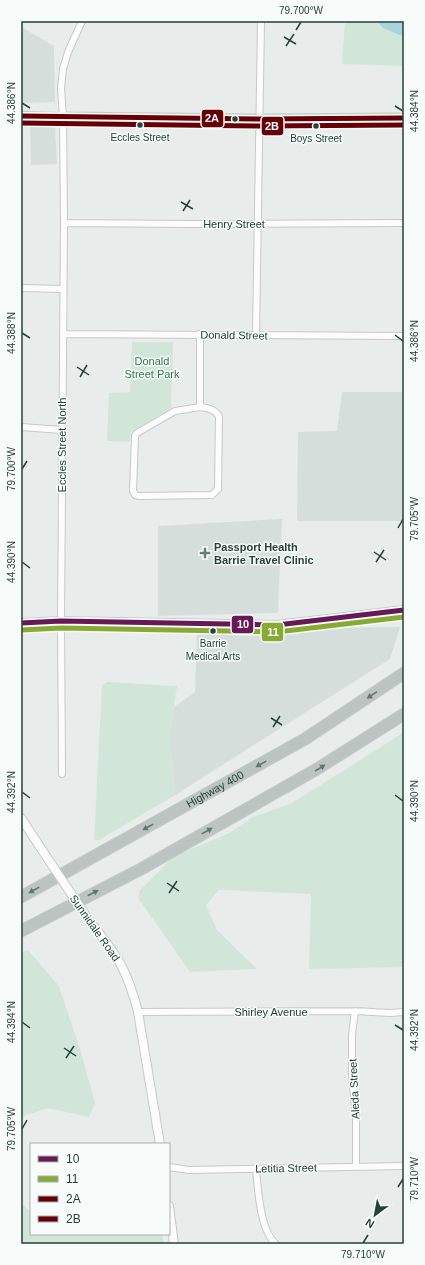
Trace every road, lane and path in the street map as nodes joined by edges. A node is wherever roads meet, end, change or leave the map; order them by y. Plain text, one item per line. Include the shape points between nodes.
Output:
1 (82, 21) edge
2 (261, 21) edge
3 (21, 116) edge
4 (63, 117) junction
5 (404, 118) edge
6 (259, 119) junction
7 (64, 223) junction
8 (404, 223) edge
9 (257, 224) junction
10 (21, 288) edge
11 (64, 289) junction
12 (63, 334) junction
13 (200, 334) junction
14 (256, 335) junction
15 (404, 336) edge
16 (200, 407) junction
17 (21, 427) edge
18 (62, 430) junction
19 (404, 610) edge
20 (61, 621) junction
21 (21, 623) edge
22 (404, 673) edge
23 (404, 714) edge
24 (62, 774) dead end
25 (21, 818) edge
26 (21, 897) edge
27 (21, 931) edge
28 (355, 1011) junction
29 (138, 1012) junction
30 (404, 1012) edge
31 (160, 1143) edge
32 (404, 1166) edge
33 (170, 1167) edge
34 (356, 1167) junction
35 (256, 1169) junction
36 (170, 1214) edge
37 (174, 1244) edge
38 (276, 1244) edge

1 - 4 street, Eccles Street North via 63,69
2 - 6 street
3 - 4 main road
4 - 6 main road
4 - 7 street, Eccles Street North
5 - 6 main road
6 - 9 street
7 - 9 street, Henry Street
7 - 11 street, Eccles Street North
8 - 9 street, Henry Street
9 - 14 street
10 - 11 street
11 - 12 street, Eccles Street North
12 - 13 street, Donald Street
12 - 18 street, Eccles Street North
13 - 14 street, Donald Street
13 - 16 street
14 - 15 street, Donald Street
16 - 16 street via 175,411 137,433 133,492 135,495 212,495 218,489 220,416 212,409
17 - 18 street
18 - 20 street, Eccles Street North
19 - 20 main road via 276,625
20 - 21 main road
20 - 24 street, Eccles Street North
22 -> 26 highway, Highway 400 via 305,739
27 -> 23 highway via 318,770
25 - 29 main road, Sunnidale Road, bridge via 121,965
28 - 29 street, Shirley Avenue
28 - 30 street, Shirley Avenue
28 - 34 street, Aleda Street via 352,1075 356,1117
29 - 31 main road, Sunnidale Road
32 - 34 street, Letitia Street
33 - 35 street, Letitia Street via 189,1170
34 - 35 street, Letitia Street
35 - 38 street via 265,1228
36 - 37 main road

